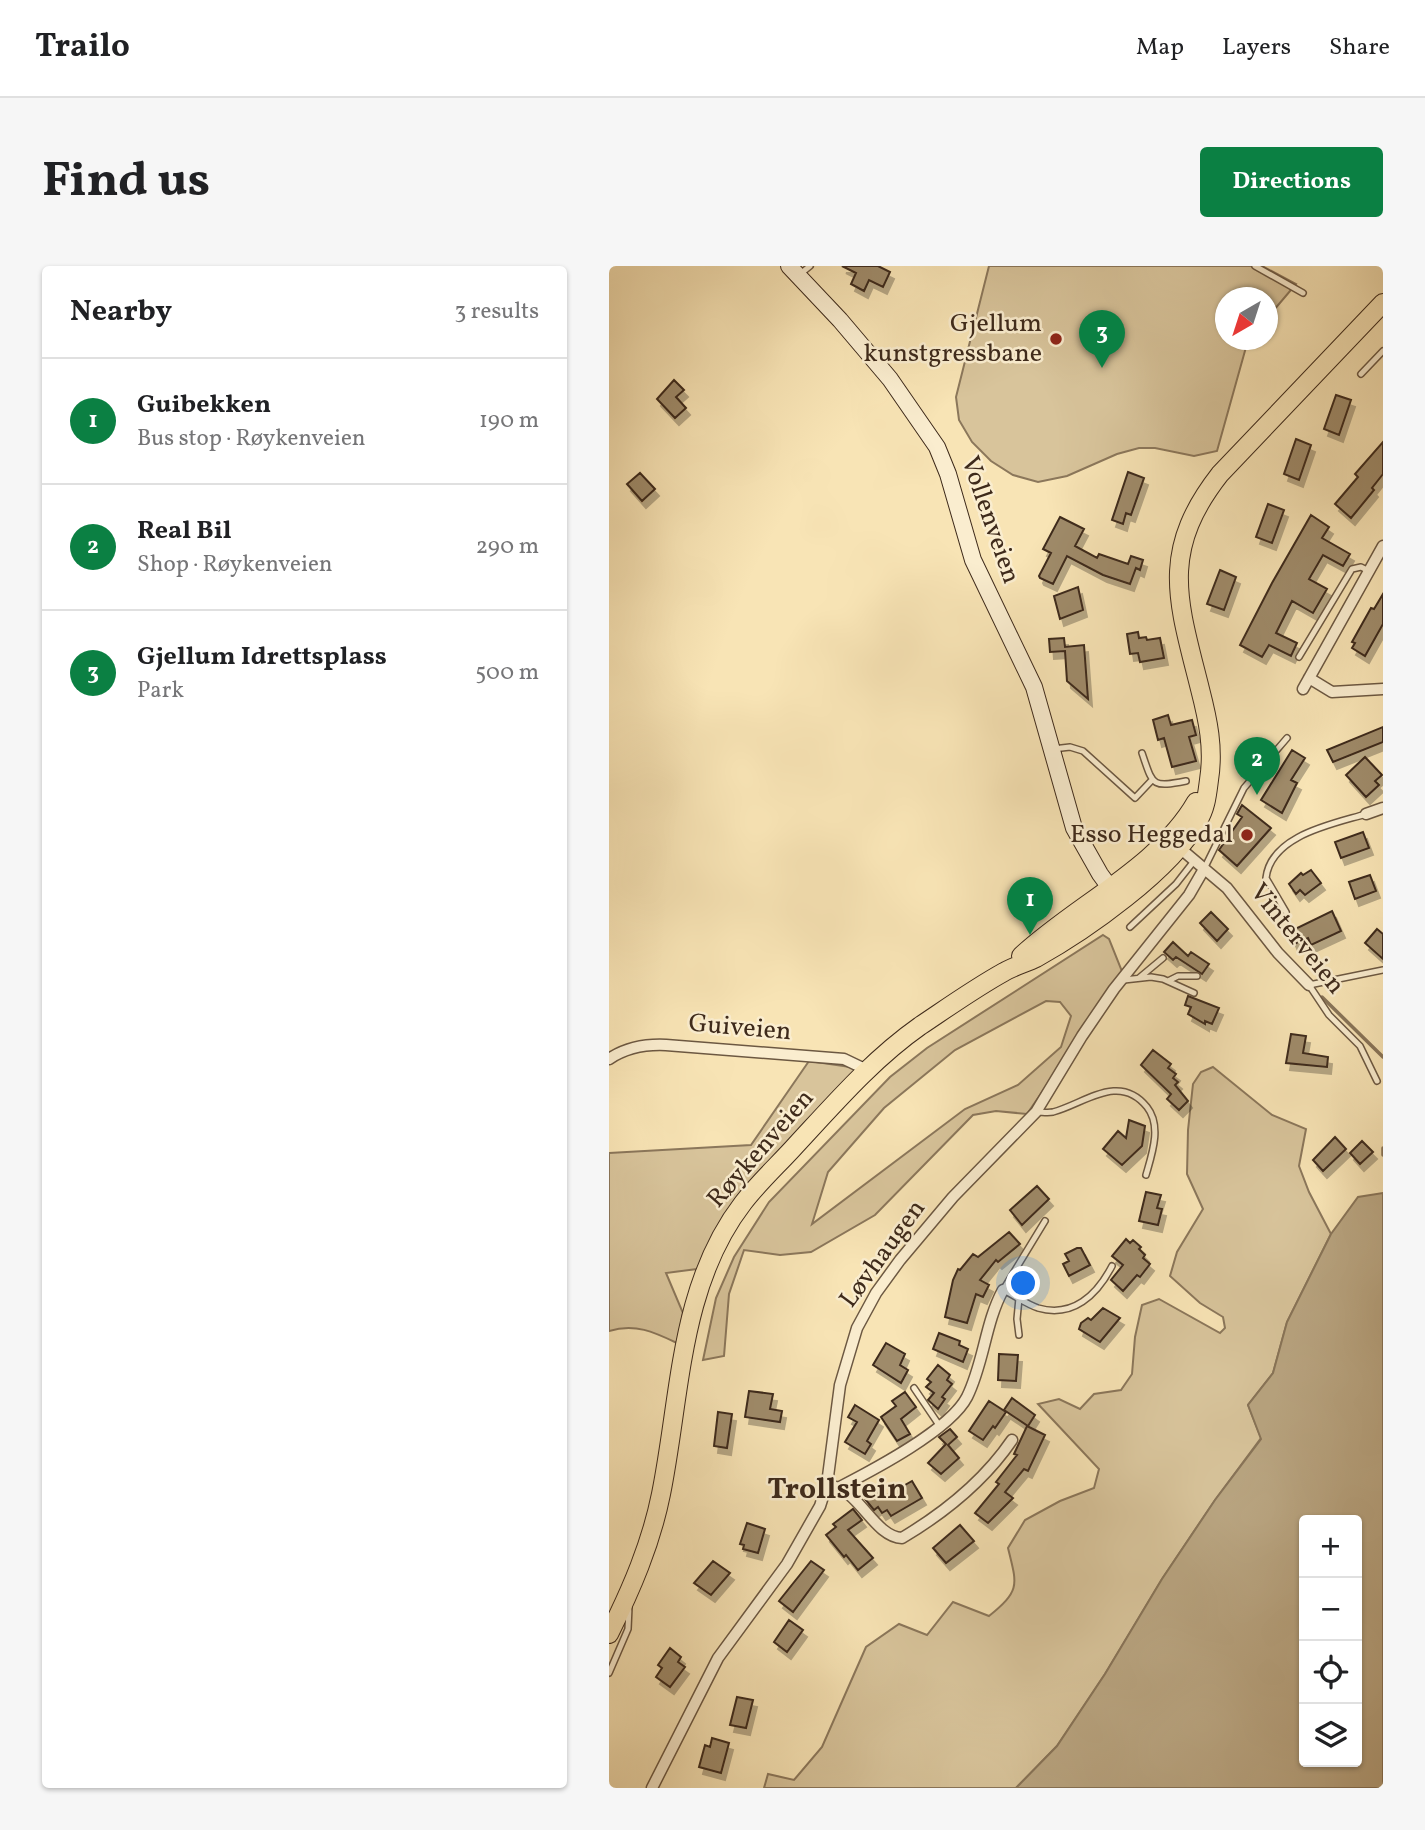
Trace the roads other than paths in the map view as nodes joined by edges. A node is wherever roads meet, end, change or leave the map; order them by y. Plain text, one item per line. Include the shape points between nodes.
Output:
1 (1255, 266) edge
2 (799, 269) edge
3 (1303, 293) dead end
4 (1383, 303) edge
5 (1383, 351) edge
6 (1361, 374) dead end
7 (1383, 546) edge
8 (1369, 571) junction
9 (1329, 608) junction
10 (1342, 616) junction
11 (1299, 657) dead end
12 (1309, 678) junction
13 (1303, 689) dead end
14 (1383, 690) edge
15 (1287, 738) dead end
16 (1053, 749) junction
17 (1142, 753) dead end
18 (1152, 780) junction
19 (1186, 781) dead end
20 (1383, 808) edge
21 (1366, 814) joint
22 (1173, 842) junction
23 (1194, 860) junction
24 (1204, 869) junction
25 (1114, 894) junction
26 (1286, 912) dead end
27 (1130, 927) dead end
28 (1163, 958) dead end
29 (1383, 970) edge
30 (1197, 976) dead end
31 (1139, 978) junction
32 (1121, 980) junction
33 (1168, 981) junction
34 (1309, 985) junction
35 (1194, 993) dead end
36 (609, 1059) edge
37 (867, 1070) junction
38 (1377, 1081) dead end
39 (1037, 1112) junction
40 (1146, 1175) dead end
41 (1045, 1221) dead end
42 (1112, 1266) dead end
43 (1003, 1290) junction
44 (1019, 1298) junction
45 (1019, 1335) dead end
46 (914, 1388) dead end
47 (939, 1425) junction
48 (1012, 1440) dead end
49 (827, 1485) junction
50 (840, 1488) junction
51 (628, 1593) junction
52 (609, 1634) edge
53 (609, 1673) edge
54 (652, 1788) edge

1 - 3 lane
2 - 16 main road, Vollenveien via 890,379 937,447 973,560 1030,677
4 - 22 main road, Røykenveien via 1220,474 1185,533 1179,558 1179,601 1210,733 1212,760 1202,813
5 - 6 lane
7 - 8 street
8 - 9 lane via 1352,569
8 - 10 street
9 - 10 lane
9 - 11 lane
10 - 12 street
12 - 13 street
12 - 14 street via 1332,692
15 - 24 lane via 1244,788
16 - 18 lane via 1083,751 1135,798
16 - 25 main road, Vollenveien via 1074,828
17 - 18 lane
18 - 19 lane via 1163,786
20 - 21 street
21 - 26 lane via 1301,836 1275,858 1266,878
22 - 23 street, Vinterveien
22 - 25 main road, Røykenveien via 1156,872
23 - 24 street, Vinterveien
23 - 27 lane
24 - 32 street, Løvhaugen via 1189,895
24 - 34 street, Vinterveien via 1227,888
25 - 37 main road, Røykenveien via 1058,944 1005,971 921,1026
28 - 31 lane
29 - 34 lane
30 - 33 lane
31 - 32 lane
31 - 33 lane
32 - 39 street, Løvhaugen
33 - 35 lane
34 - 38 lane, Vinterveien via 1360,1046
36 - 37 street, Guiveien via 644,1044 843,1059
37 - 51 main road, Røykenveien via 748,1197 711,1257 689,1323 655,1522
39 - 40 lane via 1051,1112 1113,1090 1140,1098 1155,1128
39 - 49 street, Løvhaugen via 953,1197 876,1293 857,1328 839,1385
41 - 43 lane
42 - 44 lane via 1079,1306 1058,1310
43 - 44 lane
43 - 47 street via 966,1399
44 - 45 lane
46 - 47 lane
47 - 50 street
48 - 50 street via 967,1491 902,1538 885,1531
49 - 50 street
49 - 54 street, Løvhaugen via 787,1564 718,1658
51 - 52 main road, Røykenveien
51 - 53 lane via 628,1629

